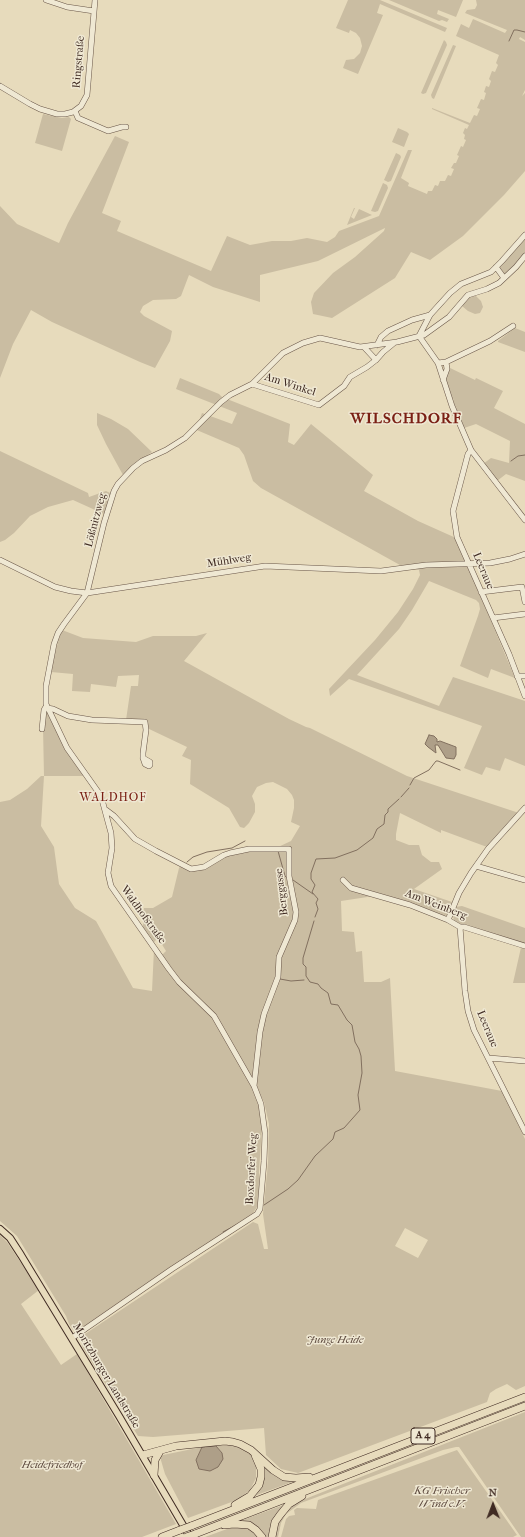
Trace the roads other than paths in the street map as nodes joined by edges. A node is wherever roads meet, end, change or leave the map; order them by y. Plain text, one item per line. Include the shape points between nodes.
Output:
1 (46, 0) edge
2 (95, 0) edge
3 (94, 12) junction
4 (0, 86) edge
5 (75, 111) junction
6 (126, 127) dead end
7 (525, 235) edge
8 (525, 256) edge
9 (496, 267) junction
10 (504, 278) junction
11 (430, 315) junction
12 (416, 319) junction
13 (513, 326) dead end
14 (420, 333) junction
15 (397, 342) junction
16 (377, 345) junction
17 (364, 347) junction
18 (376, 360) junction
19 (446, 362) junction
20 (438, 363) junction
21 (443, 380) junction
22 (252, 384) junction
23 (471, 450) junction
24 (525, 520) edge
25 (525, 554) edge
26 (0, 560) edge
27 (469, 564) junction
28 (481, 592) junction
29 (87, 593) junction
30 (525, 602) edge
31 (525, 614) edge
32 (493, 618) junction
33 (517, 676) junction
34 (525, 676) edge
35 (525, 696) edge
36 (47, 708) junction
37 (42, 728) dead end
38 (143, 758) dead end
39 (525, 808) edge
40 (106, 810) junction
41 (476, 866) junction
42 (343, 880) dead end
43 (525, 880) edge
44 (448, 920) junction
45 (460, 927) junction
46 (525, 946) edge
47 (162, 959) joint
48 (489, 1058) junction
49 (525, 1061) edge
50 (254, 1086) junction
51 (525, 1132) edge
52 (0, 1229) edge
53 (72, 1338) junction
54 (525, 1397) edge
55 (525, 1406) edge
56 (186, 1446) junction
57 (251, 1450) junction
58 (159, 1454) junction
59 (144, 1458) junction
60 (154, 1475) junction
61 (321, 1475) junction
62 (319, 1485) junction
63 (216, 1516) junction
64 (212, 1527) junction
65 (192, 1535) edge
66 (162, 1537) edge
67 (186, 1537) edge
68 (262, 1537) edge
69 (272, 1537) edge

1 - 3 street
2 - 3 street, Ringstraße
3 - 5 street, Ringstraße via 87,95
4 - 5 street via 40,109 65,114
5 - 6 street via 78,118 108,131
7 - 9 street
8 - 10 street
9 - 10 street
9 - 11 street via 484,276 459,285
10 - 14 street via 487,289 468,295 450,317 424,335
11 - 12 street
11 - 14 street
12 - 14 street
12 - 16 street via 384,333
13 - 19 street via 499,337
14 - 15 street
14 - 20 street
15 - 16 street
15 - 18 street, Am Winkel
16 - 17 street
17 - 18 street
17 - 22 street, Lößnitzweg via 320,338 303,343 283,353
18 - 22 street, Am Winkel via 350,377 344,386 319,406
19 - 20 street
19 - 21 street
20 - 21 street
21 - 23 street
22 - 29 street, Lößnitzweg via 225,398 185,438 142,461 118,484 104,523
23 - 24 street
23 - 27 street, Leeraue via 453,511 457,537
25 - 27 street, Mühlweg via 501,561
26 - 29 street, Mühlweg via 56,587
27 - 28 street, Leeraue
27 - 29 street, Mühlweg via 380,570 265,566
28 - 30 street via 522,587
28 - 32 street, Leeraue
29 - 36 street, Lößnitzweg via 58,633 46,686
31 - 32 street
32 - 33 street, Leeraue
33 - 34 street
33 - 35 street, Leeraue
36 - 37 street, Lößnitzweg via 44,710
36 - 38 street via 68,716 145,722
36 - 40 street, Waldhofstraße via 66,748 101,796
39 - 41 street via 488,848
40 - 47 street, Waldhofstraße via 112,848 108,873 111,886
40 - 50 street, Berggasse via 135,839 192,870 204,868 224,854 249,849 289,849 289,876 294,897 295,920 279,957 278,976 261,1026
41 - 43 street
41 - 44 street via 459,893
42 - 44 street, Am Weinberg via 352,888 410,905
44 - 45 street, Am Weinberg
45 - 46 street, Am Weinberg
45 - 48 street, Leeraue via 468,1011 474,1030
47 - 50 street, Boxdorfer Weg via 179,982 214,1016
48 - 49 street
48 - 51 street, Leeraue
50 - 53 street, Boxdorfer Weg via 261,1104 265,1133 262,1197 257,1214
52 - 53 main road, Moritzburger Landstraße via 14,1244
53 - 59 main road, Moritzburger Landstraße
54 - 61 highway, A 4
55 - 62 highway, A 4
56 - 57 highway via 225,1441 240,1444
56 - 58 highway
56 - 59 highway via 163,1449
57 - 61 highway via 284,1477
57 - 63 highway via 261,1469 259,1485 250,1496
58 - 59 highway
58 - 60 highway via 155,1460
59 - 60 main road, Moritzburger Landstraße
60 - 65 main road, Moritzburger Landstraße
61 - 63 highway, A 4
62 - 64 highway, A 4
62 - 69 highway via 285,1507 275,1522
63 - 66 highway, A 4, bridge
64 - 65 highway, A 4
64 - 68 highway via 243,1524 252,1527
65 - 67 highway, A 4, bridge

